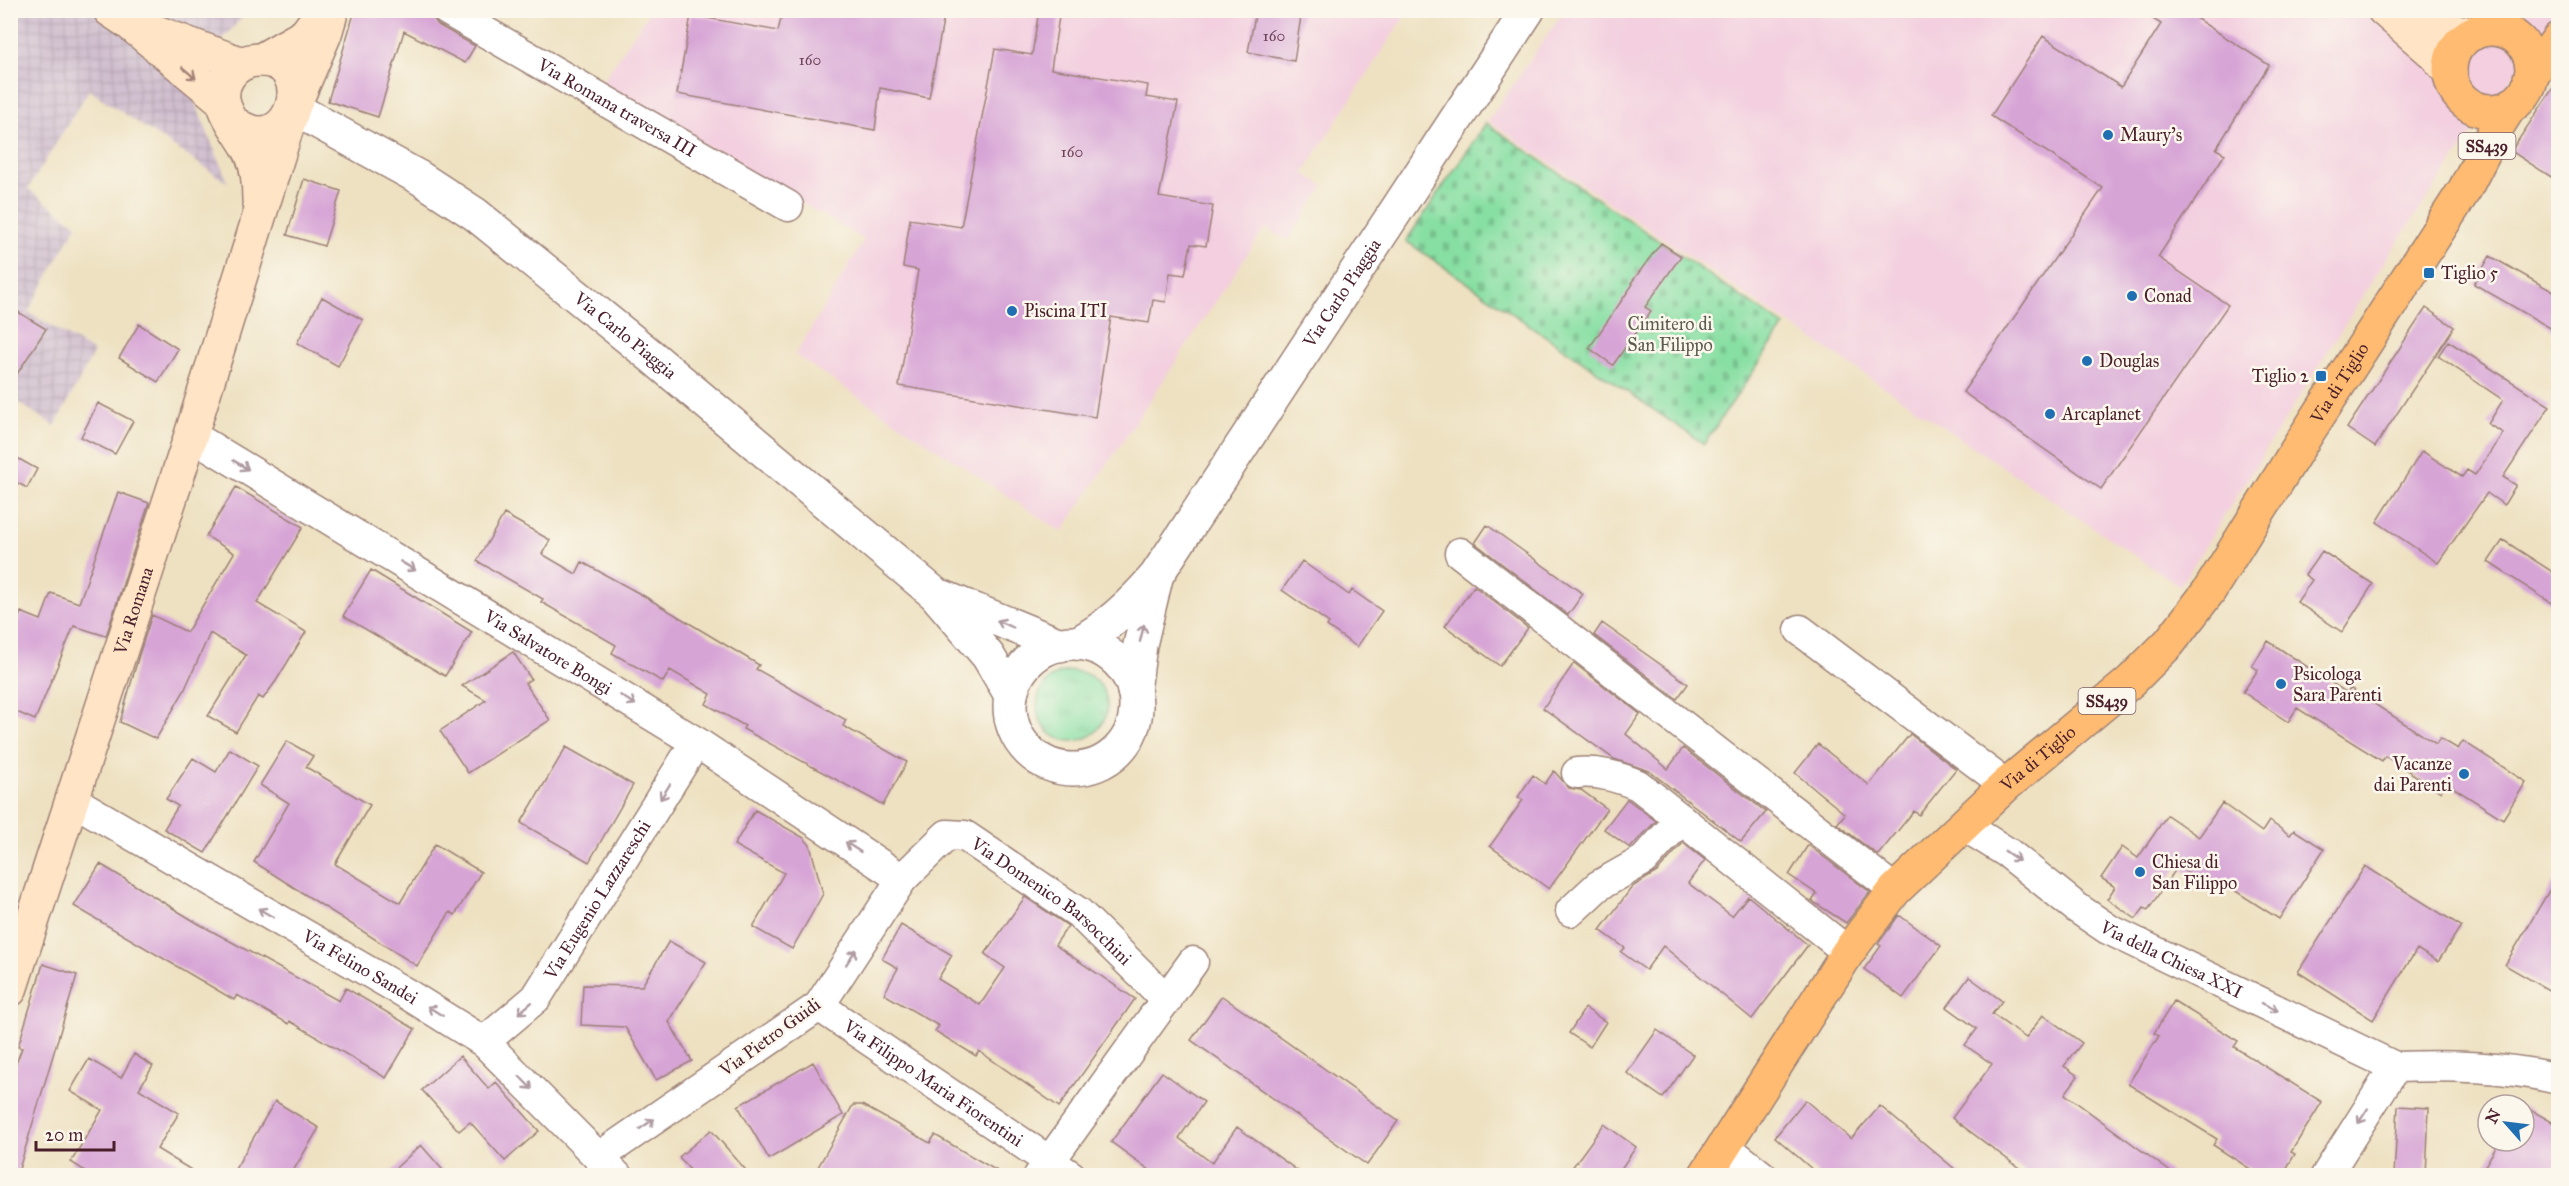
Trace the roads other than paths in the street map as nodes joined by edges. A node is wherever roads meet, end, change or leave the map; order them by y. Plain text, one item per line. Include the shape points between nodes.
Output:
1 (324, 10) edge
2 (332, 10) edge
3 (447, 10) edge
4 (1528, 10) edge
5 (2384, 10) edge
6 (2394, 10) edge
7 (119, 16) edge
8 (2559, 24) edge
9 (2474, 33) junction
10 (2513, 35) junction
11 (2559, 39) edge
12 (251, 62) junction
13 (2450, 73) junction
14 (2530, 78) junction
15 (2468, 104) junction
16 (2511, 105) junction
17 (293, 108) junction
18 (230, 113) junction
19 (2465, 189) junction
20 (788, 206) dead end
21 (256, 232) junction
22 (191, 435) junction
23 (1460, 553) dead end
24 (1156, 576) junction
25 (936, 594) junction
26 (1800, 630) dead end
27 (1069, 644) junction
28 (1134, 691) junction
29 (1011, 695) junction
30 (696, 742) junction
31 (1576, 773) dead end
32 (2006, 785) junction
33 (72, 800) junction
34 (1681, 819) junction
35 (1963, 825) junction
36 (902, 879) junction
37 (1895, 890) junction
38 (1571, 911) dead end
39 (1848, 952) junction
40 (1193, 962) dead end
41 (10, 990) edge
42 (1167, 1000) junction
43 (819, 1006) junction
44 (484, 1042) junction
45 (2395, 1067) junction
46 (2559, 1079) edge
47 (1724, 1146) junction
48 (608, 1166) edge
49 (1052, 1171) edge
50 (1705, 1176) edge
51 (1762, 1176) edge
52 (2326, 1176) edge

1 - 12 main road via 304,35
2 - 17 main road, Via Romana
3 - 20 street, Via Romana traversa III
4 - 24 street, Via Carlo Piaggia
5 - 13 main road
6 - 9 main road via 2438,30
7 - 12 main road
7 -> 18 main road
8 - 10 main road
9 - 10 main road via 2495,29
9 - 13 main road via 2456,49
10 - 14 main road via 2528,54
11 - 14 main road
12 - 17 main road, Via Romana via 278,65 290,76
12 - 18 main road via 228,78
13 - 15 main road via 2455,90
14 - 16 main road via 2520,98
15 - 16 main road via 2489,111
15 - 19 main road, Via di Tiglio / SS439 via 2470,163
16 - 19 main road, Via di Tiglio / SS439
17 - 18 main road, Via Romana via 282,124 267,132 251,132
17 - 21 main road, Via Romana
17 - 25 street, Via Carlo Piaggia via 420,178 475,214
18 - 21 main road, Via Romana via 257,169
19 - 32 main road, Via di Tiglio / SS439 via 2202,600 2169,643 2130,682
21 - 22 main road, Via Romana
22 -> 30 street, Via Salvatore Bongi
22 - 33 main road, Via Romana
23 - 37 street
24 - 27 street, Via Carlo Piaggia via 1100,631
28 -> 24 street, Via Carlo Piaggia
27 -> 25 street, Via Carlo Piaggia
25 - 29 street, Via Carlo Piaggia via 988,656
26 - 32 street
27 - 28 street via 1096,648 1113,657 1126,672
27 - 29 street via 1048,649 1028,662
28 - 29 street via 1133,723 1118,750 1101,763 1070,769 1049,764 1024,746 1014,727
36 -> 30 street, Via Salvatore Bongi
30 -> 44 street, Via Eugenio Lazzareschi via 536,998
31 - 34 street via 1617,776 1638,785
32 - 35 main road, Via di Tiglio / SS439
33 - 41 main road, Via Romana
44 -> 33 street, Via Felino Sandei
34 - 38 street via 1644,860 1598,886
34 - 39 street
35 - 37 main road, Via di Tiglio / SS439
35 -> 45 street, Via della Chiesa XXI via 2008,853 2108,929
36 - 42 street, Via Domenico Barsocchini via 947,835 965,836 1079,913
43 -> 36 street, Via Pietro Guidi
37 - 39 main road, Via di Tiglio / SS439
39 - 47 main road, Via di Tiglio / SS439
40 - 42 street
42 - 49 street
48 -> 43 street, Via Pietro Guidi
43 - 49 street, Via Filippo Maria Fiorentini
44 -> 48 street, Via Felino Sandei
45 - 46 street via 2439,1065 2522,1070
45 -> 52 street
47 - 50 main road, Via di Tiglio / SS439
47 - 51 street

